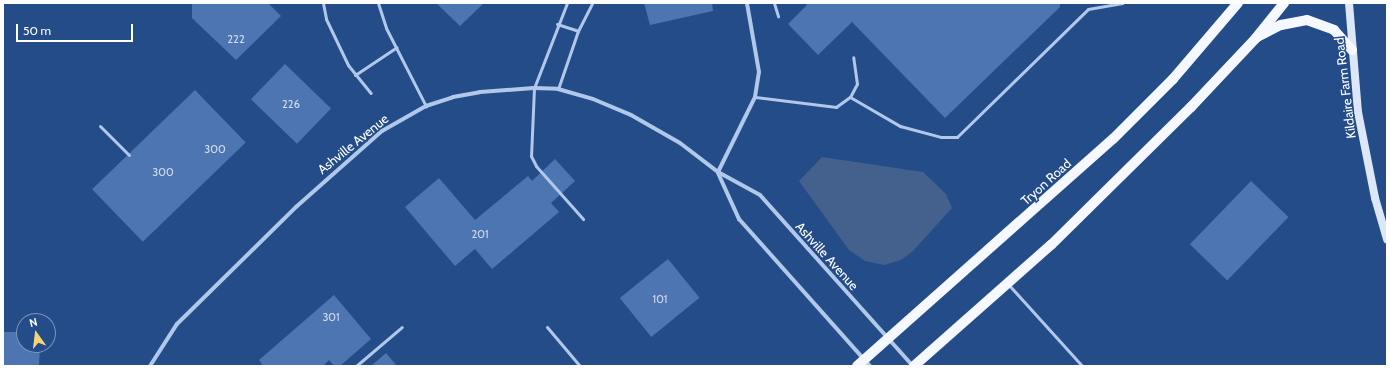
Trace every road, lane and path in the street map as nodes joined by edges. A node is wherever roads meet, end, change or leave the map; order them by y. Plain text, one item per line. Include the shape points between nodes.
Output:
1 (323, 3) edge
2 (378, 3) edge
3 (568, 3) edge
4 (592, 3) edge
5 (747, 3) edge
6 (774, 3) edge
7 (1122, 3) edge
8 (1238, 3) edge
9 (1284, 3) edge
10 (1349, 3) edge
11 (778, 16) dead end
12 (558, 24) junction
13 (578, 31) junction
14 (1256, 38) junction
15 (397, 47) junction
16 (1352, 50) junction
17 (853, 57) dead end
18 (355, 74) junction
19 (534, 88) junction
20 (558, 89) junction
21 (370, 93) dead end
22 (756, 97) junction
23 (850, 97) junction
24 (426, 106) junction
25 (100, 126) dead end
26 (129, 155) dead end
27 (718, 172) junction
28 (583, 219) dead end
29 (1387, 240) edge
30 (1008, 284) junction
31 (402, 327) dead end
32 (547, 327) dead end
33 (887, 338) junction
34 (864, 364) edge
35 (150, 366) edge
36 (356, 366) edge
37 (580, 366) edge
38 (913, 366) edge
39 (1082, 366) edge

1 - 18 lane via 326,19
2 - 15 lane via 386,28
3 - 12 lane
4 - 13 lane
5 - 22 street via 759,72
6 - 11 lane
7 - 23 lane via 1088,9 957,136 941,137 900,126
8 - 33 main road, Tryon Road via 1173,79 1113,139
9 - 14 main road
10 - 16 main road, Kildaire Farm Road
12 - 13 lane
12 - 19 lane
13 - 20 lane
14 - 16 main road via 1281,25 1307,20 1334,30
14 - 30 main road via 1190,107
15 - 18 lane
15 - 24 lane
16 - 29 main road, Kildaire Farm Road via 1366,154
17 - 23 lane via 857,84
18 - 21 lane
19 - 20 street, Ashville Avenue
19 - 24 street, Ashville Avenue via 480,92
19 - 28 lane via 531,156 536,166
20 - 27 street, Ashville Avenue via 594,99 631,115 680,143
22 - 23 lane via 836,107
22 - 27 street
24 - 35 street, Ashville Avenue via 382,131 296,207 177,324
25 - 26 lane
27 - 33 street, Ashville Avenue via 760,195
27 - 34 street, Ashville Avenue via 739,219
30 - 38 main road
30 - 39 lane
31 - 36 lane
32 - 37 lane
33 - 34 main road, Tryon Road
33 - 38 street, Ashville Avenue

